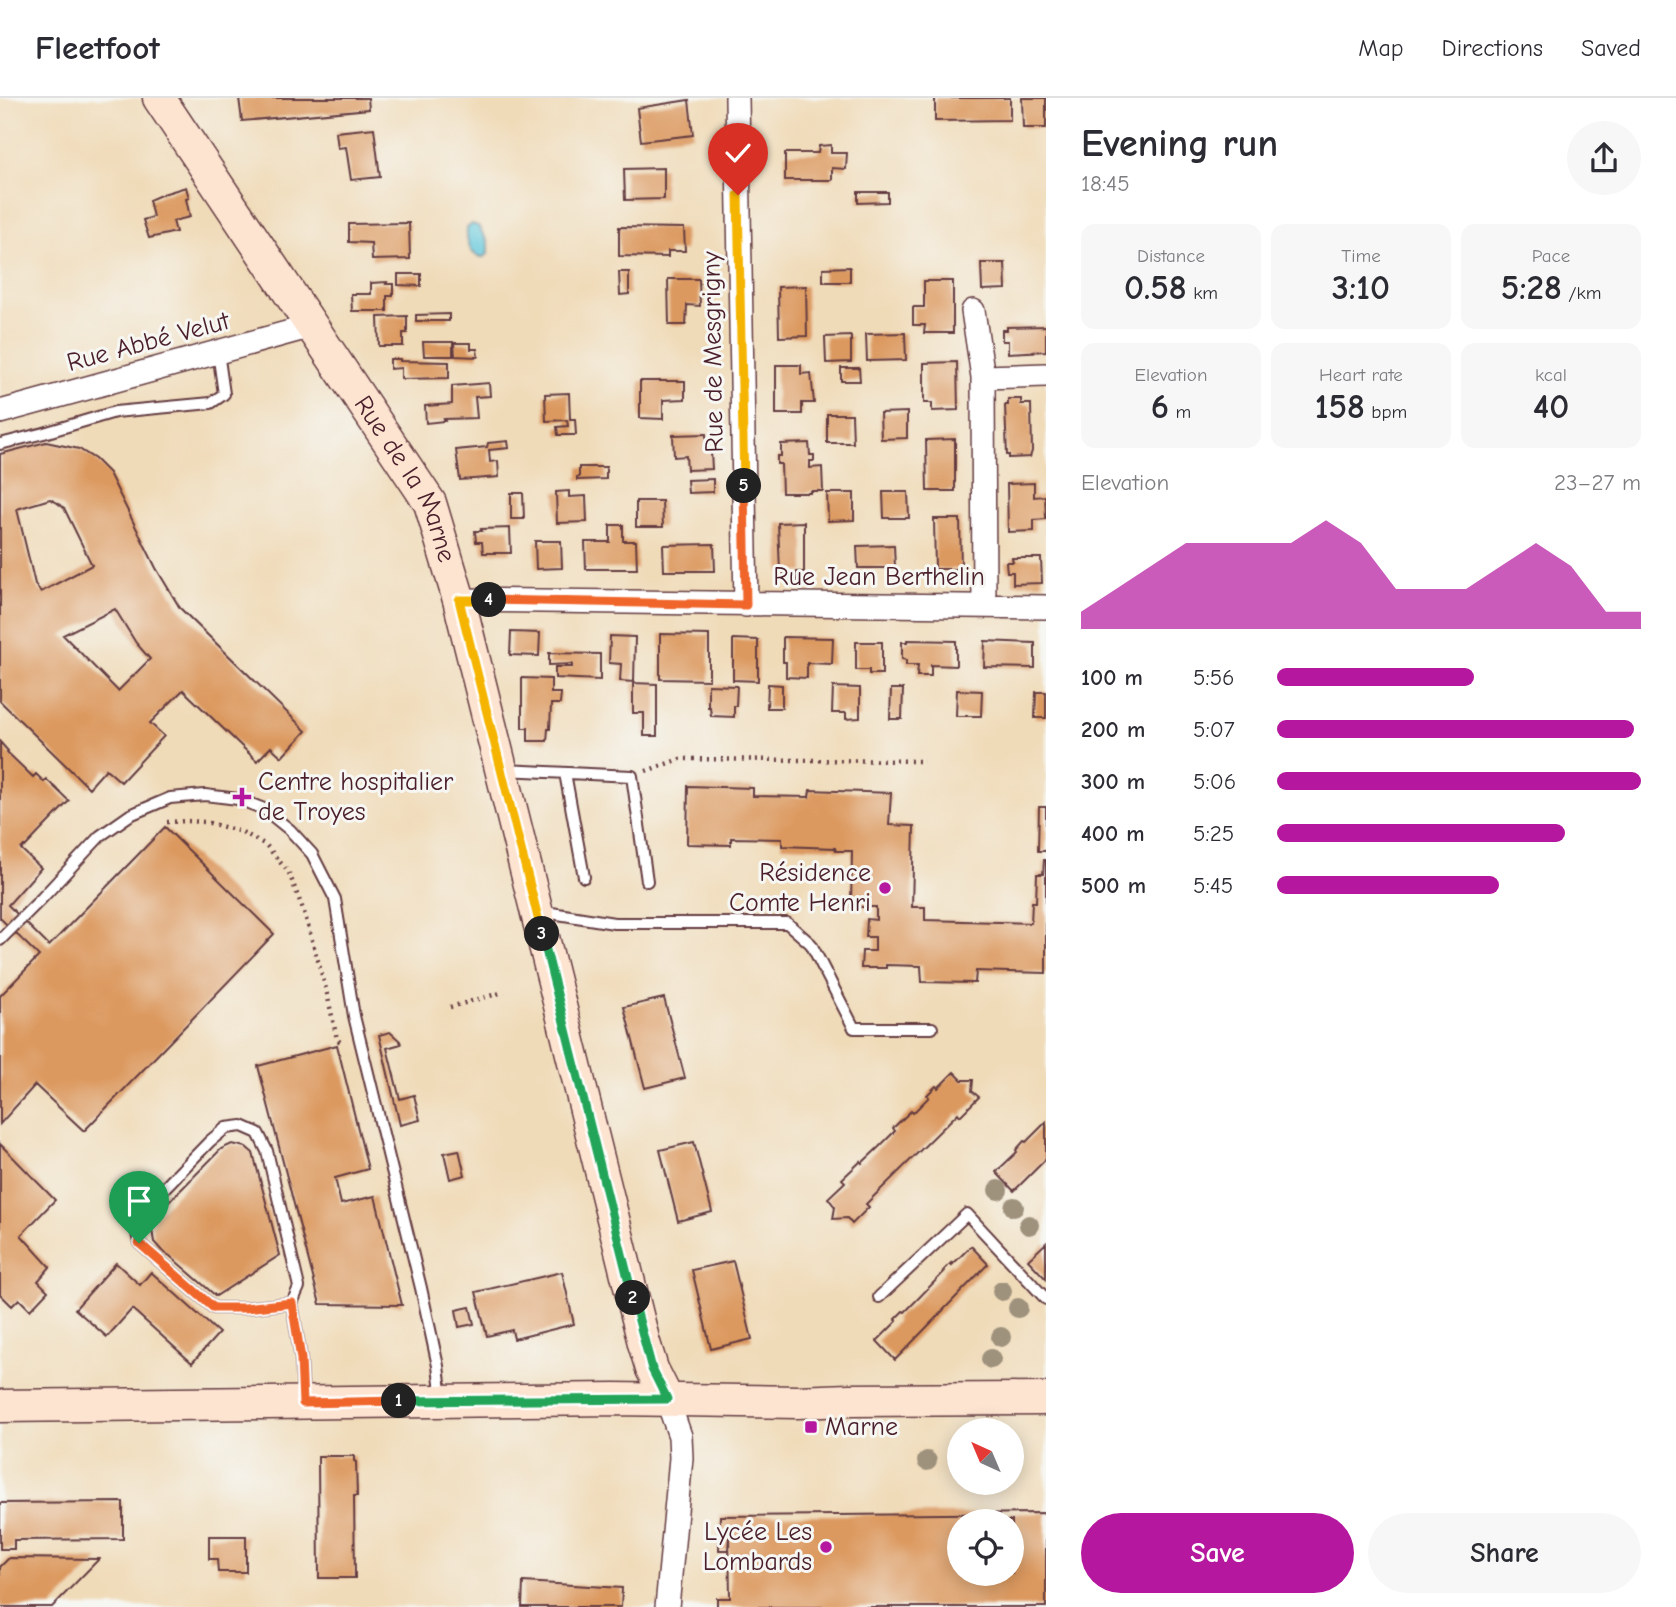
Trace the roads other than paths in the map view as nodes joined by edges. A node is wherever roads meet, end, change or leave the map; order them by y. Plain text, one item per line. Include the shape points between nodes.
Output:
1 (159, 98) edge
2 (737, 98) edge
3 (973, 311) dead end
4 (312, 326) junction
5 (218, 352) junction
6 (1046, 375) edge
7 (984, 377) junction
8 (0, 412) edge
9 (0, 444) edge
10 (459, 600) junction
11 (746, 605) junction
12 (984, 606) junction
13 (1046, 607) edge
14 (501, 770) junction
15 (565, 773) junction
16 (584, 877) dead end
17 (647, 881) dead end
18 (536, 911) junction
19 (0, 940) edge
20 (932, 1028) dead end
21 (879, 1297) dead end
22 (1046, 1299) edge
23 (292, 1303) junction
24 (667, 1399) junction
25 (1046, 1399) edge
26 (442, 1401) junction
27 (303, 1403) junction
28 (0, 1406) edge
29 (667, 1607) edge

1 - 4 street, Rue de la Marne
2 - 11 street, Rue de Mesgrigny
3 - 7 street
4 - 5 street, Rue Abbé Velut
4 - 10 street, Rue de la Marne via 430,503
5 - 8 street, Rue Abbé Velut
5 - 9 lane via 224,394 211,403 115,412
6 - 7 street
7 - 12 street
10 - 11 street, Rue Jean Berthelin
10 - 14 street, Rue de la Marne
11 - 12 street, Rue Jean Berthelin
12 - 13 street, Rue Jean Berthelin
14 - 15 lane
14 - 18 street, Rue de la Marne
15 - 16 lane
15 - 17 lane via 632,776
18 - 20 lane via 614,923 787,923 811,944 854,1028
18 - 24 street, Rue de la Marne via 644,1343
19 - 26 lane via 100,836 130,815 170,797 238,799 264,809 290,830 312,854 335,899 354,1016 421,1288
21 - 22 lane via 967,1214
23 - 23 lane via 299,1287 267,1151 258,1133 242,1126 226,1128 139,1214 139,1243 214,1308
23 - 27 lane
24 - 25 street
24 - 26 street
24 - 29 street via 680,1436 681,1458
26 - 27 street
27 - 28 street

